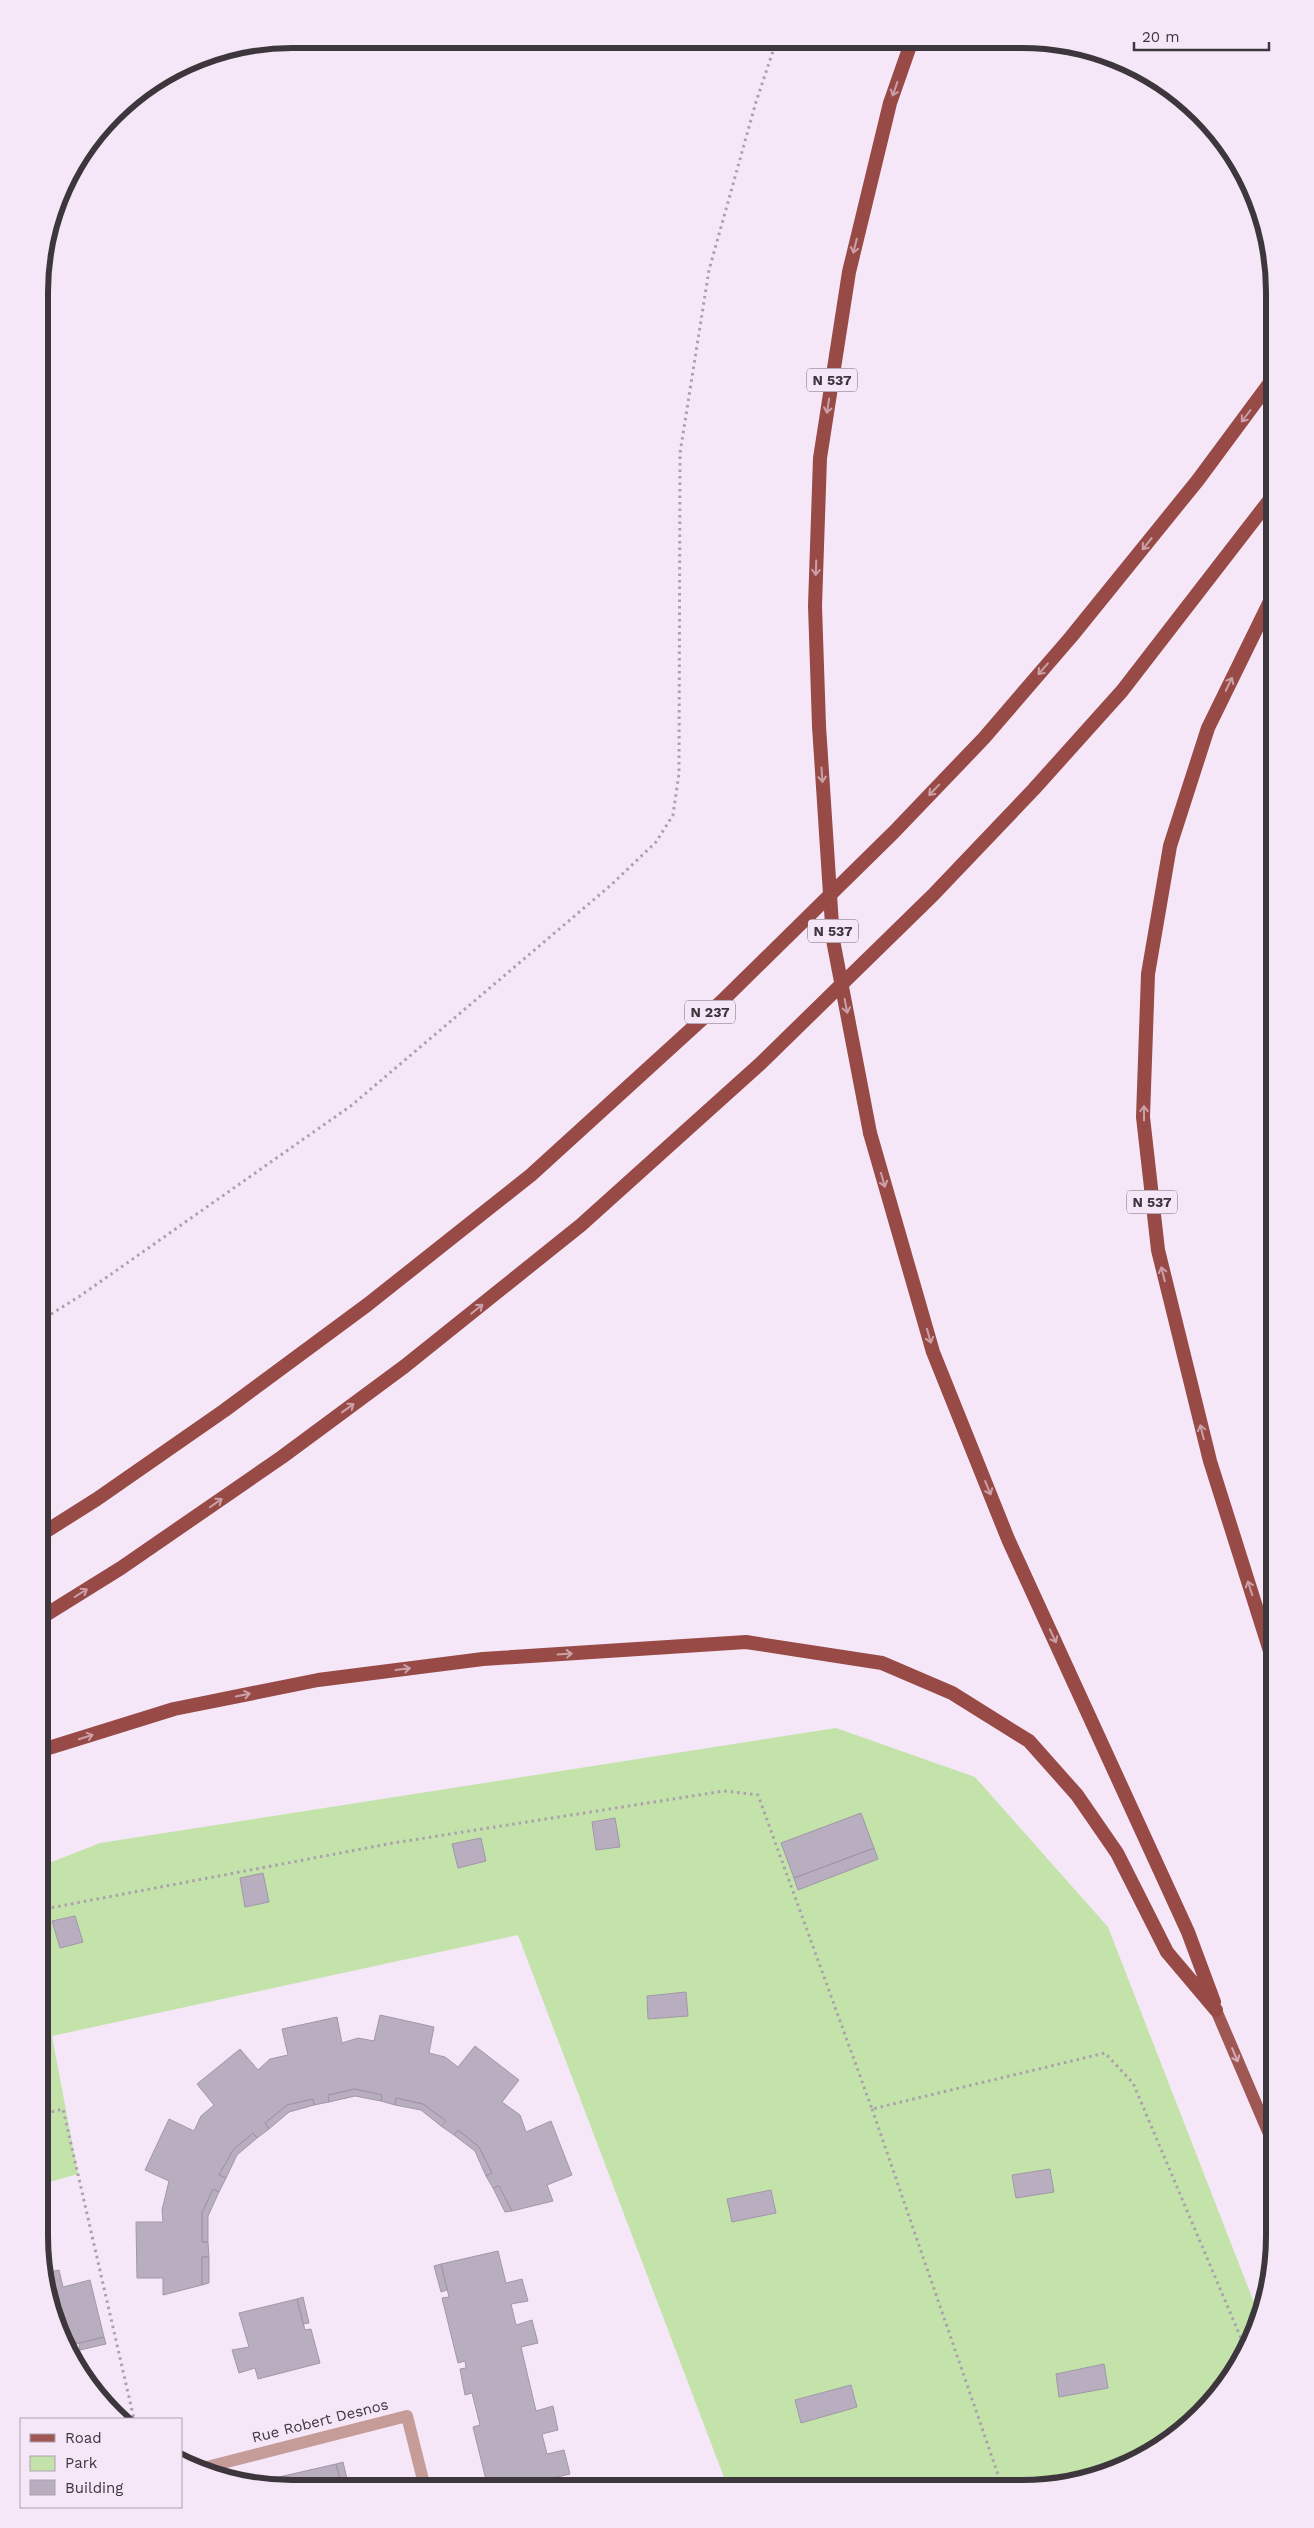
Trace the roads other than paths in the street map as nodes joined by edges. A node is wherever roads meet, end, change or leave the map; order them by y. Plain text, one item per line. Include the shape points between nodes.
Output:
1 (909, 48) edge
2 (1266, 388) edge
3 (1266, 505) edge
4 (1266, 609) edge
5 (48, 1530) edge
6 (48, 1613) edge
7 (1266, 1638) edge
8 (48, 1748) edge
9 (1216, 2010) junction
10 (1266, 2127) edge
11 (209, 2466) edge
12 (423, 2480) edge

1 -> 9 highway, N 537, bridge via 890,102 849,272 820,458 815,606 833,940 870,1133 937,1361 1008,1538 1188,1932
2 -> 5 highway, N 237 via 1192,488 984,738 894,832 721,1002 531,1175 367,1305 225,1410
6 -> 3 highway via 121,1568 274,1463 405,1366 581,1225 760,1064 933,895 1034,789 1122,691
7 -> 4 highway, N 537 via 1210,1461 1158,1250 1144,1117 1148,974 1170,846 1208,728
8 -> 9 highway via 174,1709 318,1680 483,1659 746,1642 882,1663 952,1693 1029,1741 1077,1795 1117,1854 1167,1952
9 -> 10 main road, N 537
11 - 12 street, Rue Robert Desnos via 407,2416

